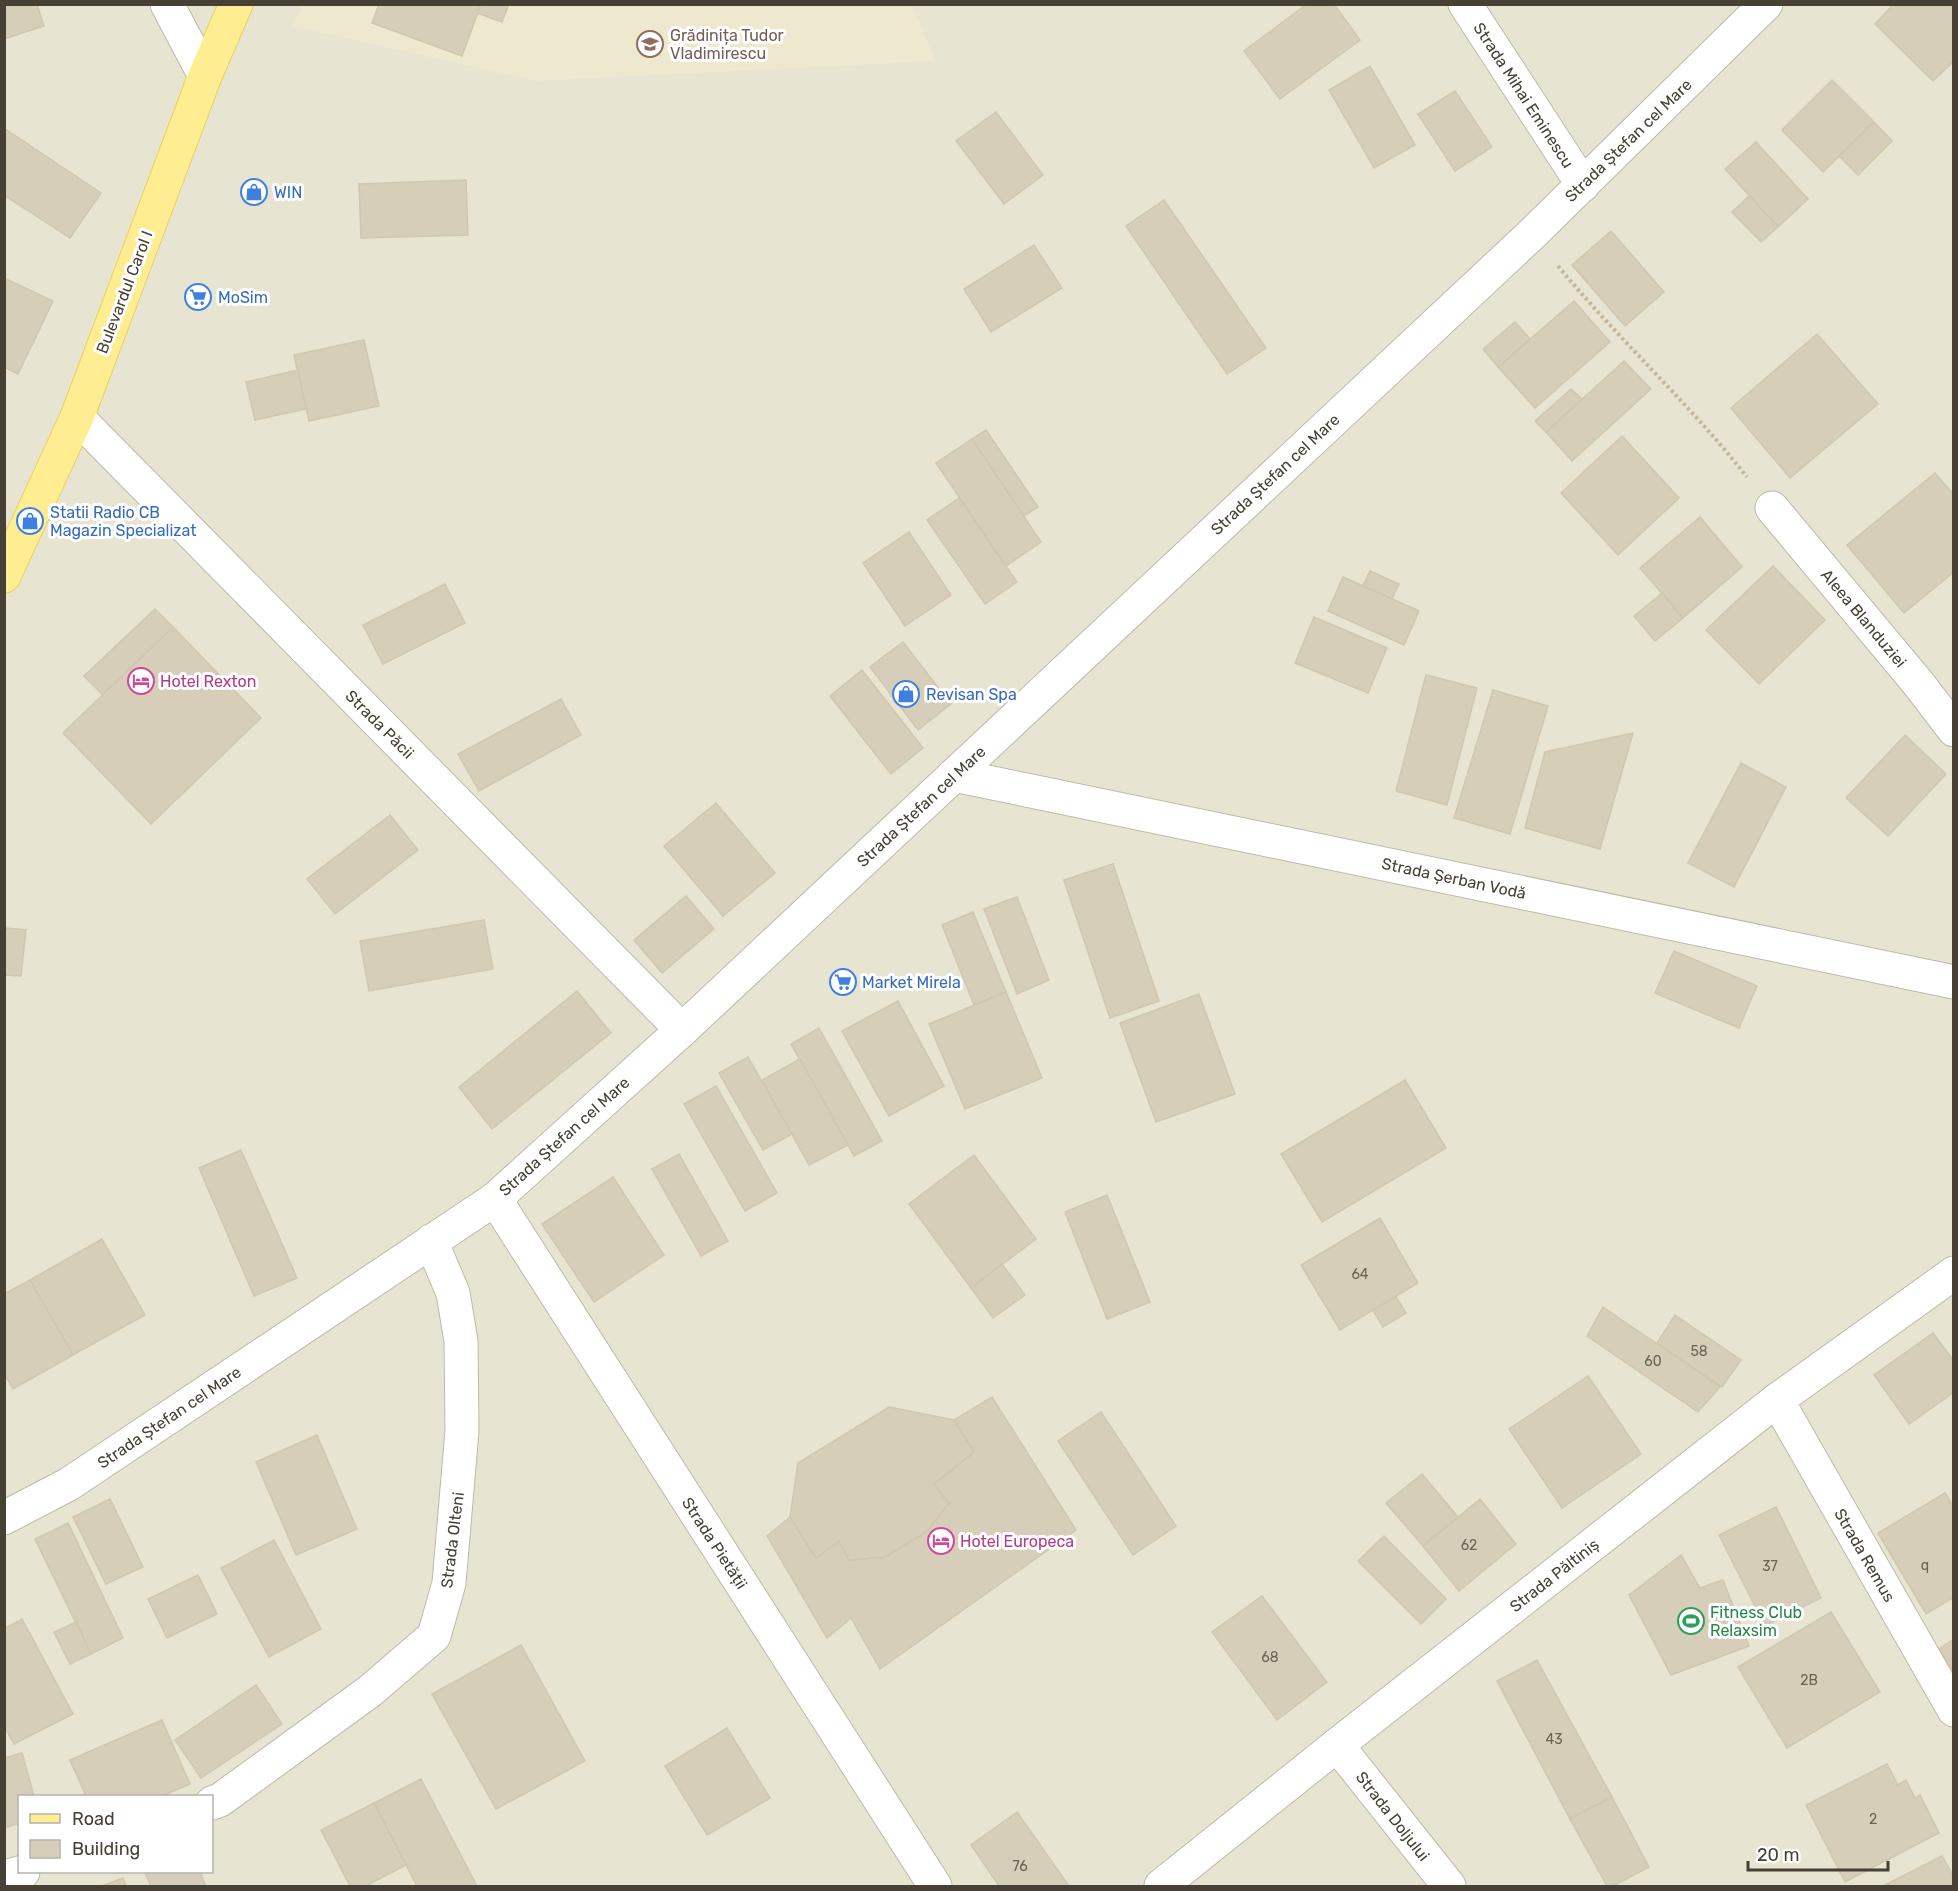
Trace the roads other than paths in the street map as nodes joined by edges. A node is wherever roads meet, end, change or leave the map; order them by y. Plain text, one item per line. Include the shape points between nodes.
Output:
1 (167, 4) edge
2 (236, 4) edge
3 (1465, 4) edge
4 (1766, 4) edge
5 (205, 76) junction
6 (1583, 185) junction
7 (77, 417) junction
8 (1772, 508) road end
9 (4, 576) edge
10 (1953, 730) edge
11 (954, 775) junction
12 (1953, 982) edge
13 (682, 1030) junction
14 (495, 1199) junction
15 (431, 1241) junction
16 (1953, 1273) edge
17 (1777, 1400) junction
18 (4, 1518) edge
19 (1953, 1710) edge
20 (1337, 1744) junction
21 (213, 1803) edge
22 (19, 1873) edge
23 (4, 1877) edge
24 (935, 1887) edge
25 (1161, 1887) edge
26 (1449, 1887) edge

1 - 5 street
2 - 5 main road, Bulevardul Carol I
3 - 6 street, Strada Mihai Eminescu
4 - 6 street, Strada Ștefan cel Mare
5 - 7 main road, Bulevardul Carol I
6 - 11 street, Strada Ștefan cel Mare
7 - 9 main road, Bulevardul Carol I
7 - 13 street, Strada Păcii
8 - 10 street, Aleea Blanduziei via 1918,682
11 - 12 street, Strada Șerban Vodă
11 - 13 street, Strada Ștefan cel Mare
13 - 14 street, Strada Ștefan cel Mare
14 - 15 street, Strada Ștefan cel Mare
14 - 24 street, Strada Pietății
15 - 18 street, Strada Ștefan cel Mare via 69,1484
15 - 21 street, Strada Olteni via 453,1293 461,1341 462,1431 449,1583 434,1636 370,1691
16 - 17 street, Strada Păltiniș
17 - 19 street, Strada Remus
17 - 20 street, Strada Păltiniș
20 - 25 street, Strada Păltiniș
20 - 26 street, Strada Doljului
22 - 23 street

